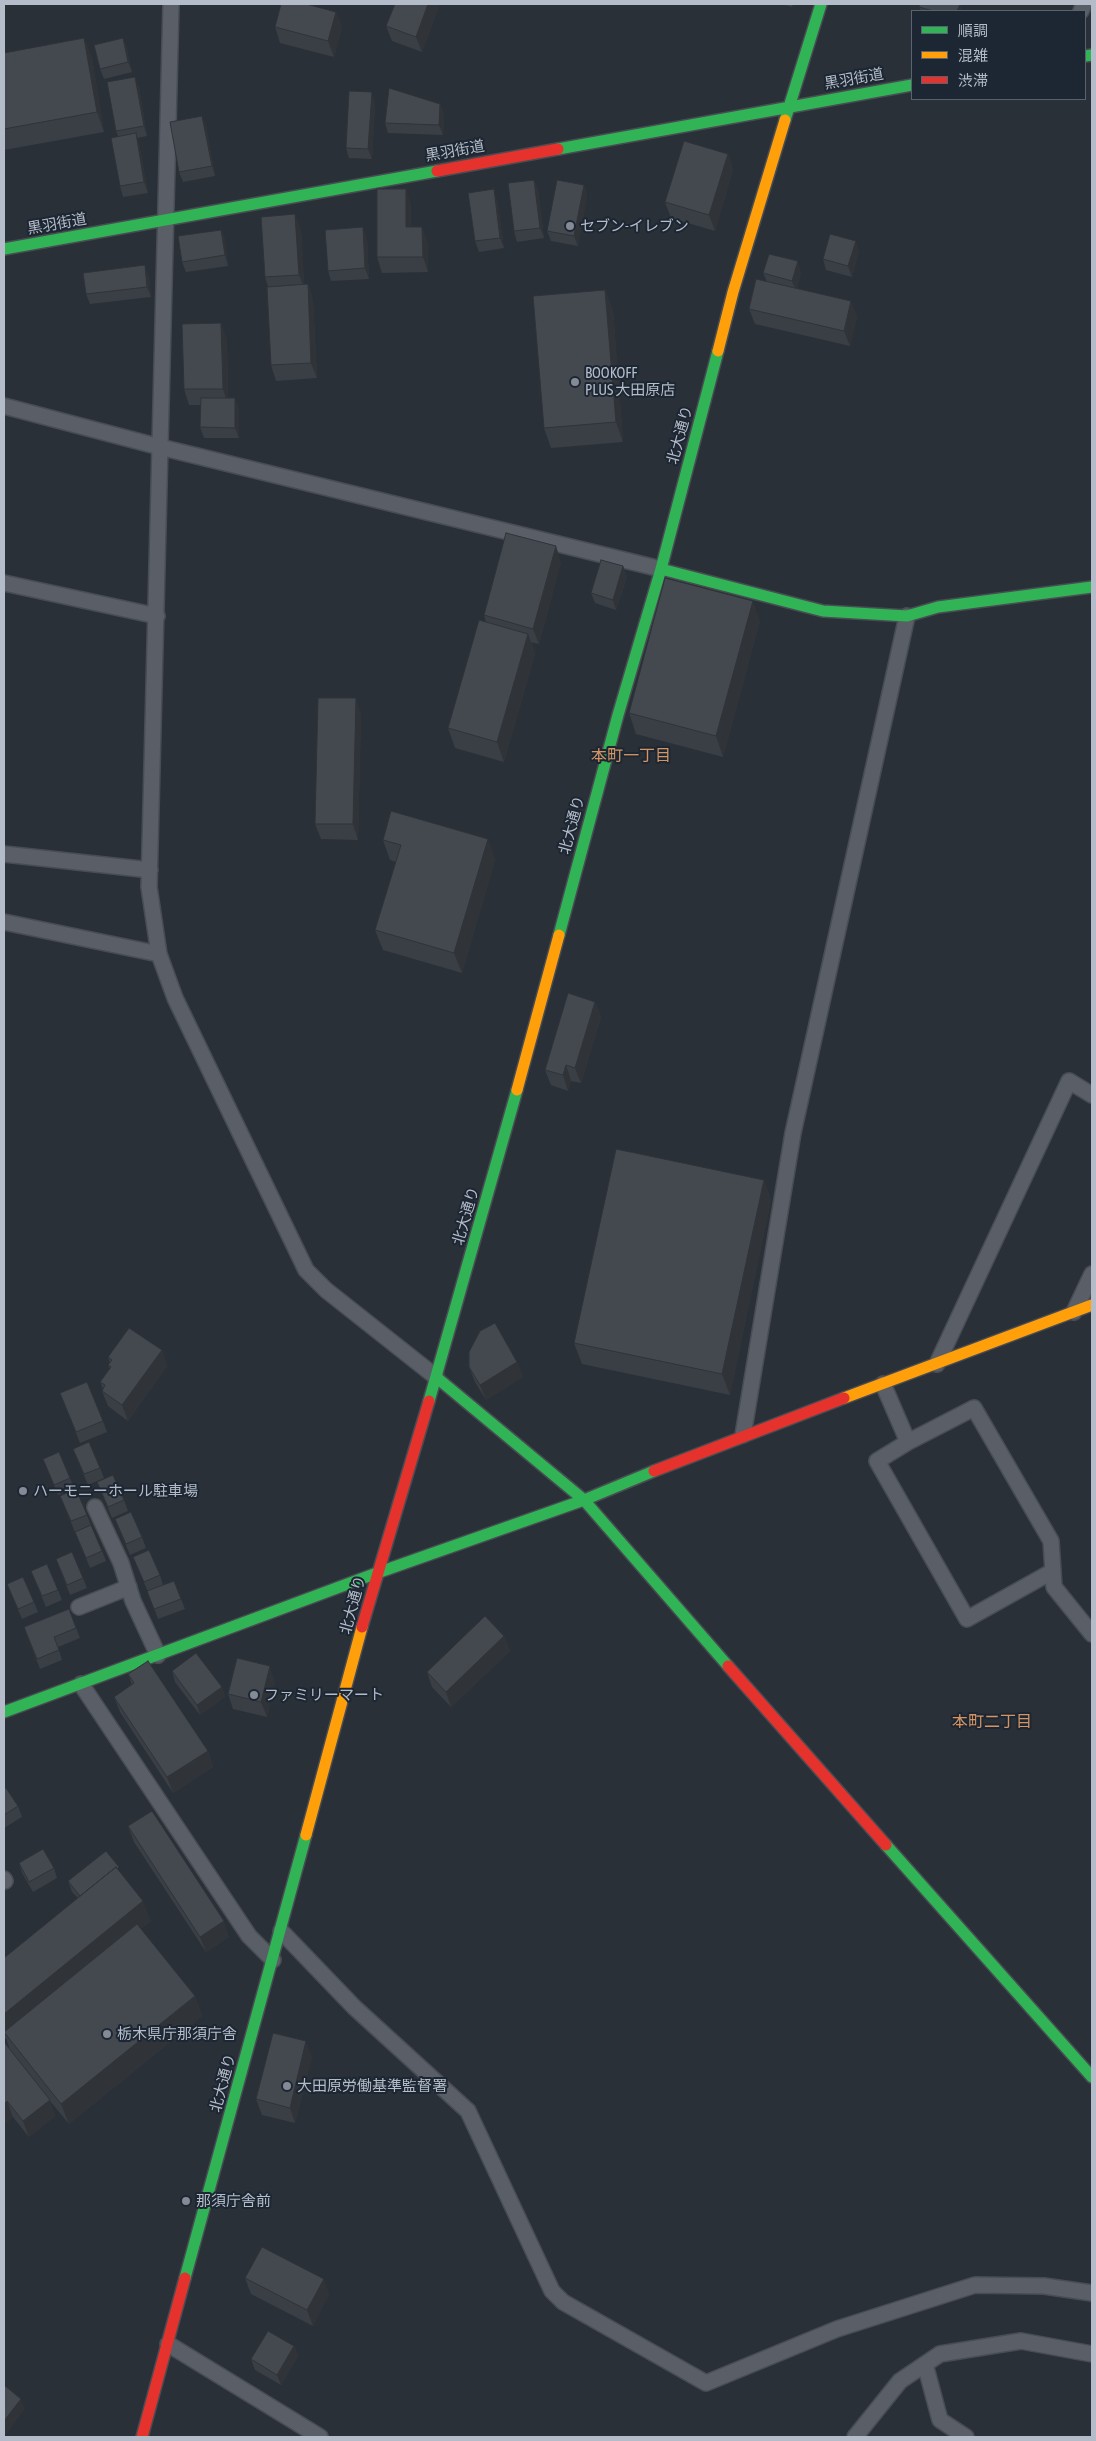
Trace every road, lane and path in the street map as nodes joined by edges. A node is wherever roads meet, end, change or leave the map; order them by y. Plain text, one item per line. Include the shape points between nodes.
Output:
1 (169, 4) edge
2 (821, 4) edge
3 (911, 85) edge
4 (790, 106) junction
5 (165, 220) junction
6 (4, 249) edge
7 (4, 406) edge
8 (160, 447) junction
9 (661, 569) junction
10 (4, 583) edge
11 (1092, 586) edge
12 (157, 616) junction
13 (907, 616) junction
14 (4, 854) edge
15 (150, 870) junction
16 (4, 922) edge
17 (159, 954) junction
18 (1092, 1095) edge
19 (1092, 1274) edge
20 (1092, 1305) edge
21 (1074, 1312) junction
22 (937, 1364) junction
23 (436, 1377) junction
24 (883, 1384) junction
25 (743, 1435) junction
26 (908, 1442) junction
27 (584, 1500) junction
28 (95, 1506) dead end
29 (1053, 1572) junction
30 (377, 1573) junction
31 (129, 1587) junction
32 (79, 1607) dead end
33 (1092, 1634) edge
34 (158, 1655) junction
35 (81, 1684) junction
36 (4, 1712) edge
37 (280, 1931) junction
38 (273, 1960) junction
39 (1092, 2077) edge
40 (1090, 2291) edge
41 (168, 2344) junction
42 (1092, 2354) edge
43 (926, 2364) junction
44 (142, 2437) edge
45 (320, 2437) edge
46 (855, 2437) edge
47 (966, 2437) edge

1 - 5 street
2 - 4 street, 北大通り
3 - 4 street, 黒羽街道
4 - 5 street, 黒羽街道
4 - 9 street, 北大通り via 733,292
5 - 6 street, 黒羽街道
5 - 8 street
7 - 8 street
8 - 9 street
8 - 12 street
9 - 13 street via 823,611
9 - 23 street, 北大通り
10 - 12 street
11 - 13 street via 938,607
12 - 15 street
13 - 25 street via 793,1133
14 - 15 street
15 - 17 street via 149,887
16 - 17 street
17 - 23 street via 175,998 306,1270 326,1290
18 - 22 street via 1069,1081
19 - 21 street
20 - 21 street
21 - 22 street
22 - 24 street
23 - 27 street
23 - 30 street, 北大通り
24 - 25 street
24 - 26 street
25 - 27 street
26 - 29 street via 974,1408 1051,1541
26 - 29 street via 877,1461 967,1619
27 - 30 street
27 - 39 street via 738,1679
28 - 31 street
29 - 33 street via 1054,1587
30 - 34 street
30 - 37 street, 北大通り
31 - 32 street
31 - 34 street
34 - 35 street
35 - 36 street
35 - 38 street via 249,1936
37 - 38 street, 北大通り
37 - 40 street via 354,2007 468,2111 552,2290 563,2302 706,2383 837,2330 975,2285 1044,2286
38 - 41 street, 北大通り
41 - 44 street, 北大通り
41 - 45 street
42 - 43 street via 1021,2341 940,2354
43 - 46 street via 900,2381
43 - 47 street via 940,2420

